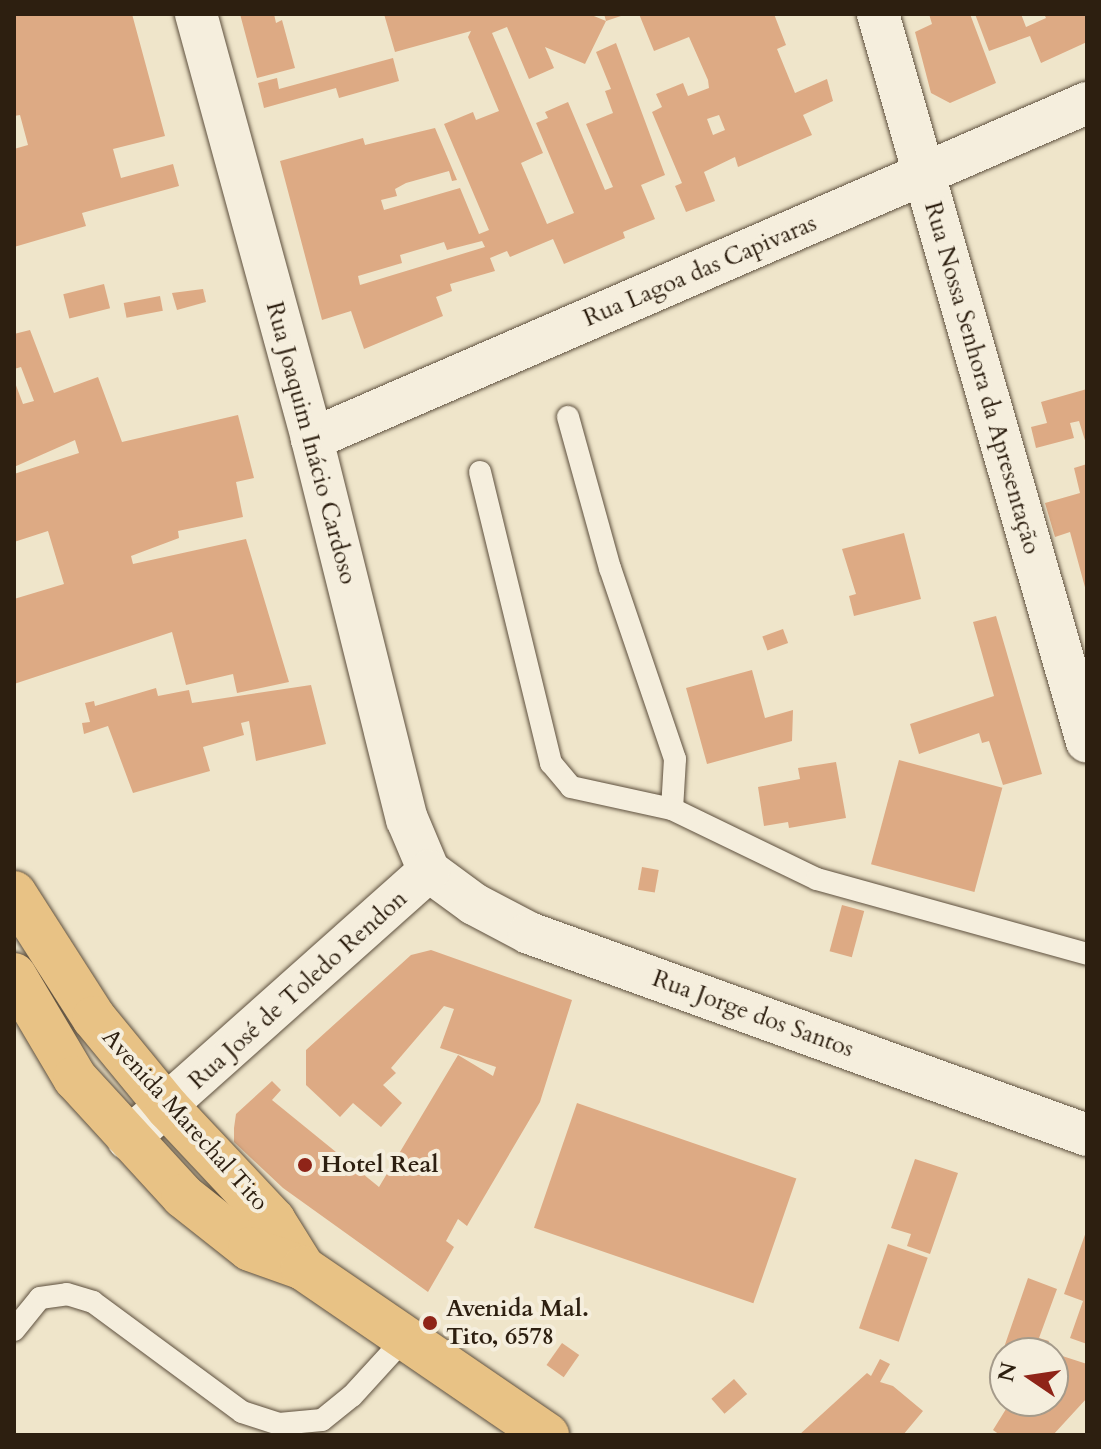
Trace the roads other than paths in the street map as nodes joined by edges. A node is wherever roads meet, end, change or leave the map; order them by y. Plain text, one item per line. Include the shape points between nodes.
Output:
1 (196, 14) edge
2 (878, 14) edge
3 (1087, 103) edge
4 (924, 174) junction
5 (568, 417) dead end
6 (312, 439) junction
7 (480, 472) dead end
8 (1087, 742) edge
9 (672, 809) junction
10 (429, 871) junction
11 (14, 893) edge
12 (1087, 954) edge
13 (14, 975) edge
14 (168, 1108) junction
15 (1087, 1135) edge
16 (128, 1139) junction
17 (303, 1268) junction
18 (14, 1330) edge
19 (404, 1339) junction
20 (547, 1435) edge

1 - 6 street, Rua Joaquim Inácio Cardoso
2 - 4 street, Rua Nossa Senhora da Apresentação
3 - 4 street, Rua Lagoa das Capivaras
4 - 6 street, Rua Lagoa das Capivaras
4 - 8 street, Rua Nossa Senhora da Apresentação
5 - 9 lane via 610,568 675,759
6 - 10 street, Rua Joaquim Inácio Cardoso via 407,819
7 - 9 lane via 551,763 571,787
9 - 12 lane via 817,879
10 - 14 street, Rua José de Toledo Rendon
10 - 15 street, Rua Jorge dos Santos via 474,904 529,933
11 - 14 main road, Avenida Marechal Tito via 94,1018
13 - 16 main road, Avenida Marechal Tito via 75,1078
14 - 16 street, Rua José de Toledo Rendon
14 - 17 main road, Avenida Marechal Tito via 273,1220
16 - 17 main road, Avenida Marechal Tito via 183,1196 250,1249
17 - 19 main road, Avenida Marechal Tito
18 - 19 lane via 40,1298 67,1294 93,1302 242,1412 279,1424 322,1420 352,1396
19 - 20 main road, Avenida Marechal Tito

